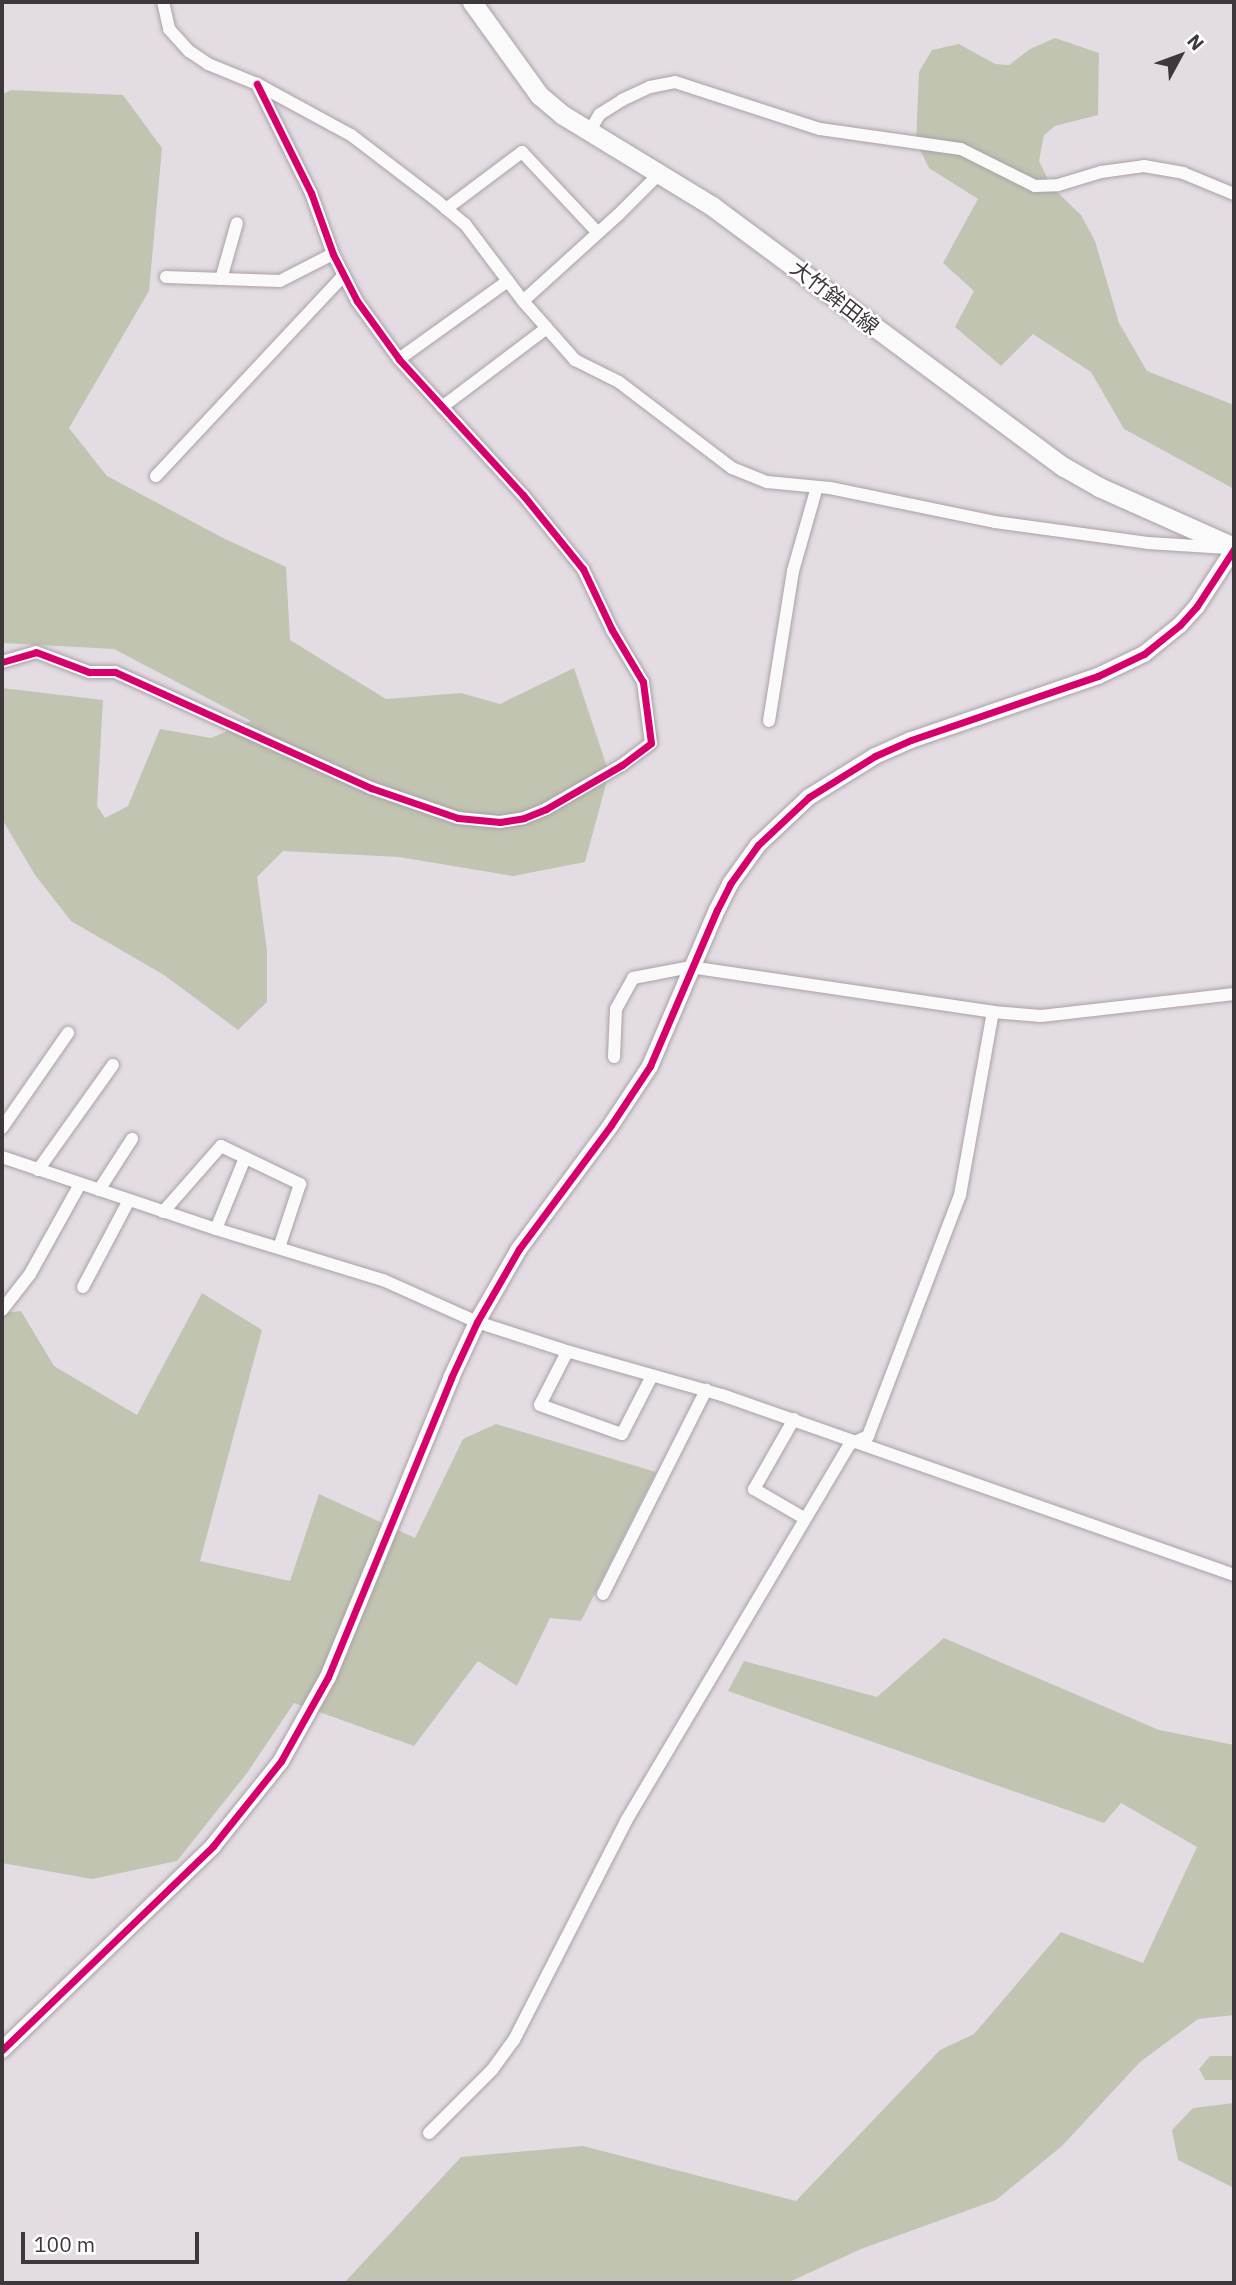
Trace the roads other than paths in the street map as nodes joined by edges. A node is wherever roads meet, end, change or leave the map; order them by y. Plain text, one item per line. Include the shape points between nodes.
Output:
1 (163, 2) edge
2 (472, 2) edge
3 (257, 84) junction
4 (589, 132) junction
5 (659, 174) junction
6 (1234, 194) edge
7 (446, 209) junction
8 (237, 223) dead end
9 (597, 232) junction
10 (333, 254) junction
11 (344, 275) junction
12 (166, 277) dead end
13 (221, 279) junction
14 (508, 281) junction
15 (523, 301) junction
16 (547, 328) junction
17 (399, 359) junction
18 (442, 407) junction
19 (156, 476) dead end
20 (817, 487) junction
21 (1234, 548) edge
22 (2, 662) edge
23 (769, 722) dead end
24 (690, 967) junction
25 (1234, 995) edge
26 (993, 1012) junction
27 (68, 1033) dead end
28 (614, 1057) dead end
29 (113, 1065) dead end
30 (2, 1128) edge
31 (132, 1139) dead end
32 (2, 1157) edge
33 (244, 1158) junction
34 (38, 1170) junction
35 (80, 1184) junction
36 (99, 1190) junction
37 (129, 1200) junction
38 (163, 1212) junction
39 (216, 1230) junction
40 (279, 1248) junction
41 (83, 1287) dead end
42 (2, 1310) edge
43 (477, 1322) junction
44 (567, 1352) junction
45 (652, 1376) junction
46 (706, 1391) junction
47 (793, 1419) junction
48 (860, 1442) junction
49 (804, 1518) junction
50 (1234, 1575) edge
51 (603, 1594) dead end
52 (2, 2050) edge
53 (429, 2133) dead end

1 - 3 street via 177,41 208,64
2 - 4 main road, 大竹鉾田線 via 539,95
3 - 7 street via 351,135
3 - 10 street via 311,193
4 - 5 main road, 大竹鉾田線
4 - 6 street via 600,114 622,100 675,82 820,129 961,149 1035,186 1144,166 1183,173
5 - 9 street
5 - 21 main road, 大竹鉾田線 via 787,259 1064,467
7 - 9 street via 522,152
7 - 14 street via 465,224
8 - 13 street
9 - 15 street
10 - 11 street
10 - 13 street via 280,281
11 - 17 street
11 - 19 street
12 - 13 street
14 - 15 street
14 - 17 street
15 - 16 street
16 - 18 street
16 - 20 street via 575,360 619,382 732,468 767,482
17 - 18 street
18 - 22 street via 583,569 643,682 651,743 547,809 500,821 458,818 371,788 115,673 89,672 36,652
20 - 21 street via 995,522 1148,544
20 - 23 street via 793,570
21 - 24 street via 1197,606 1144,654 1098,676 911,740 838,776 809,797 743,863
24 - 26 street
24 - 28 street via 633,978 616,1009
24 - 43 street via 650,1066 519,1249
25 - 26 street via 1041,1016
26 - 48 street via 960,1195 868,1436
27 - 30 street
29 - 34 street
31 - 36 street
32 - 34 street
33 - 38 street via 221,1146
33 - 39 street
33 - 40 street via 300,1184
34 - 35 street
35 - 36 street
35 - 42 street via 42,1255
36 - 37 street
37 - 38 street
37 - 41 street
38 - 39 street
39 - 40 street
40 - 43 street via 383,1280
43 - 44 street
43 - 52 street via 328,1677 281,1761 213,1846
44 - 45 street
44 - 45 street via 540,1405 622,1434
45 - 46 street
46 - 47 street
46 - 51 street
47 - 48 street
47 - 49 street via 754,1489
48 - 49 street via 850,1444
48 - 50 street
49 - 53 street via 626,1821 514,2040 492,2070

